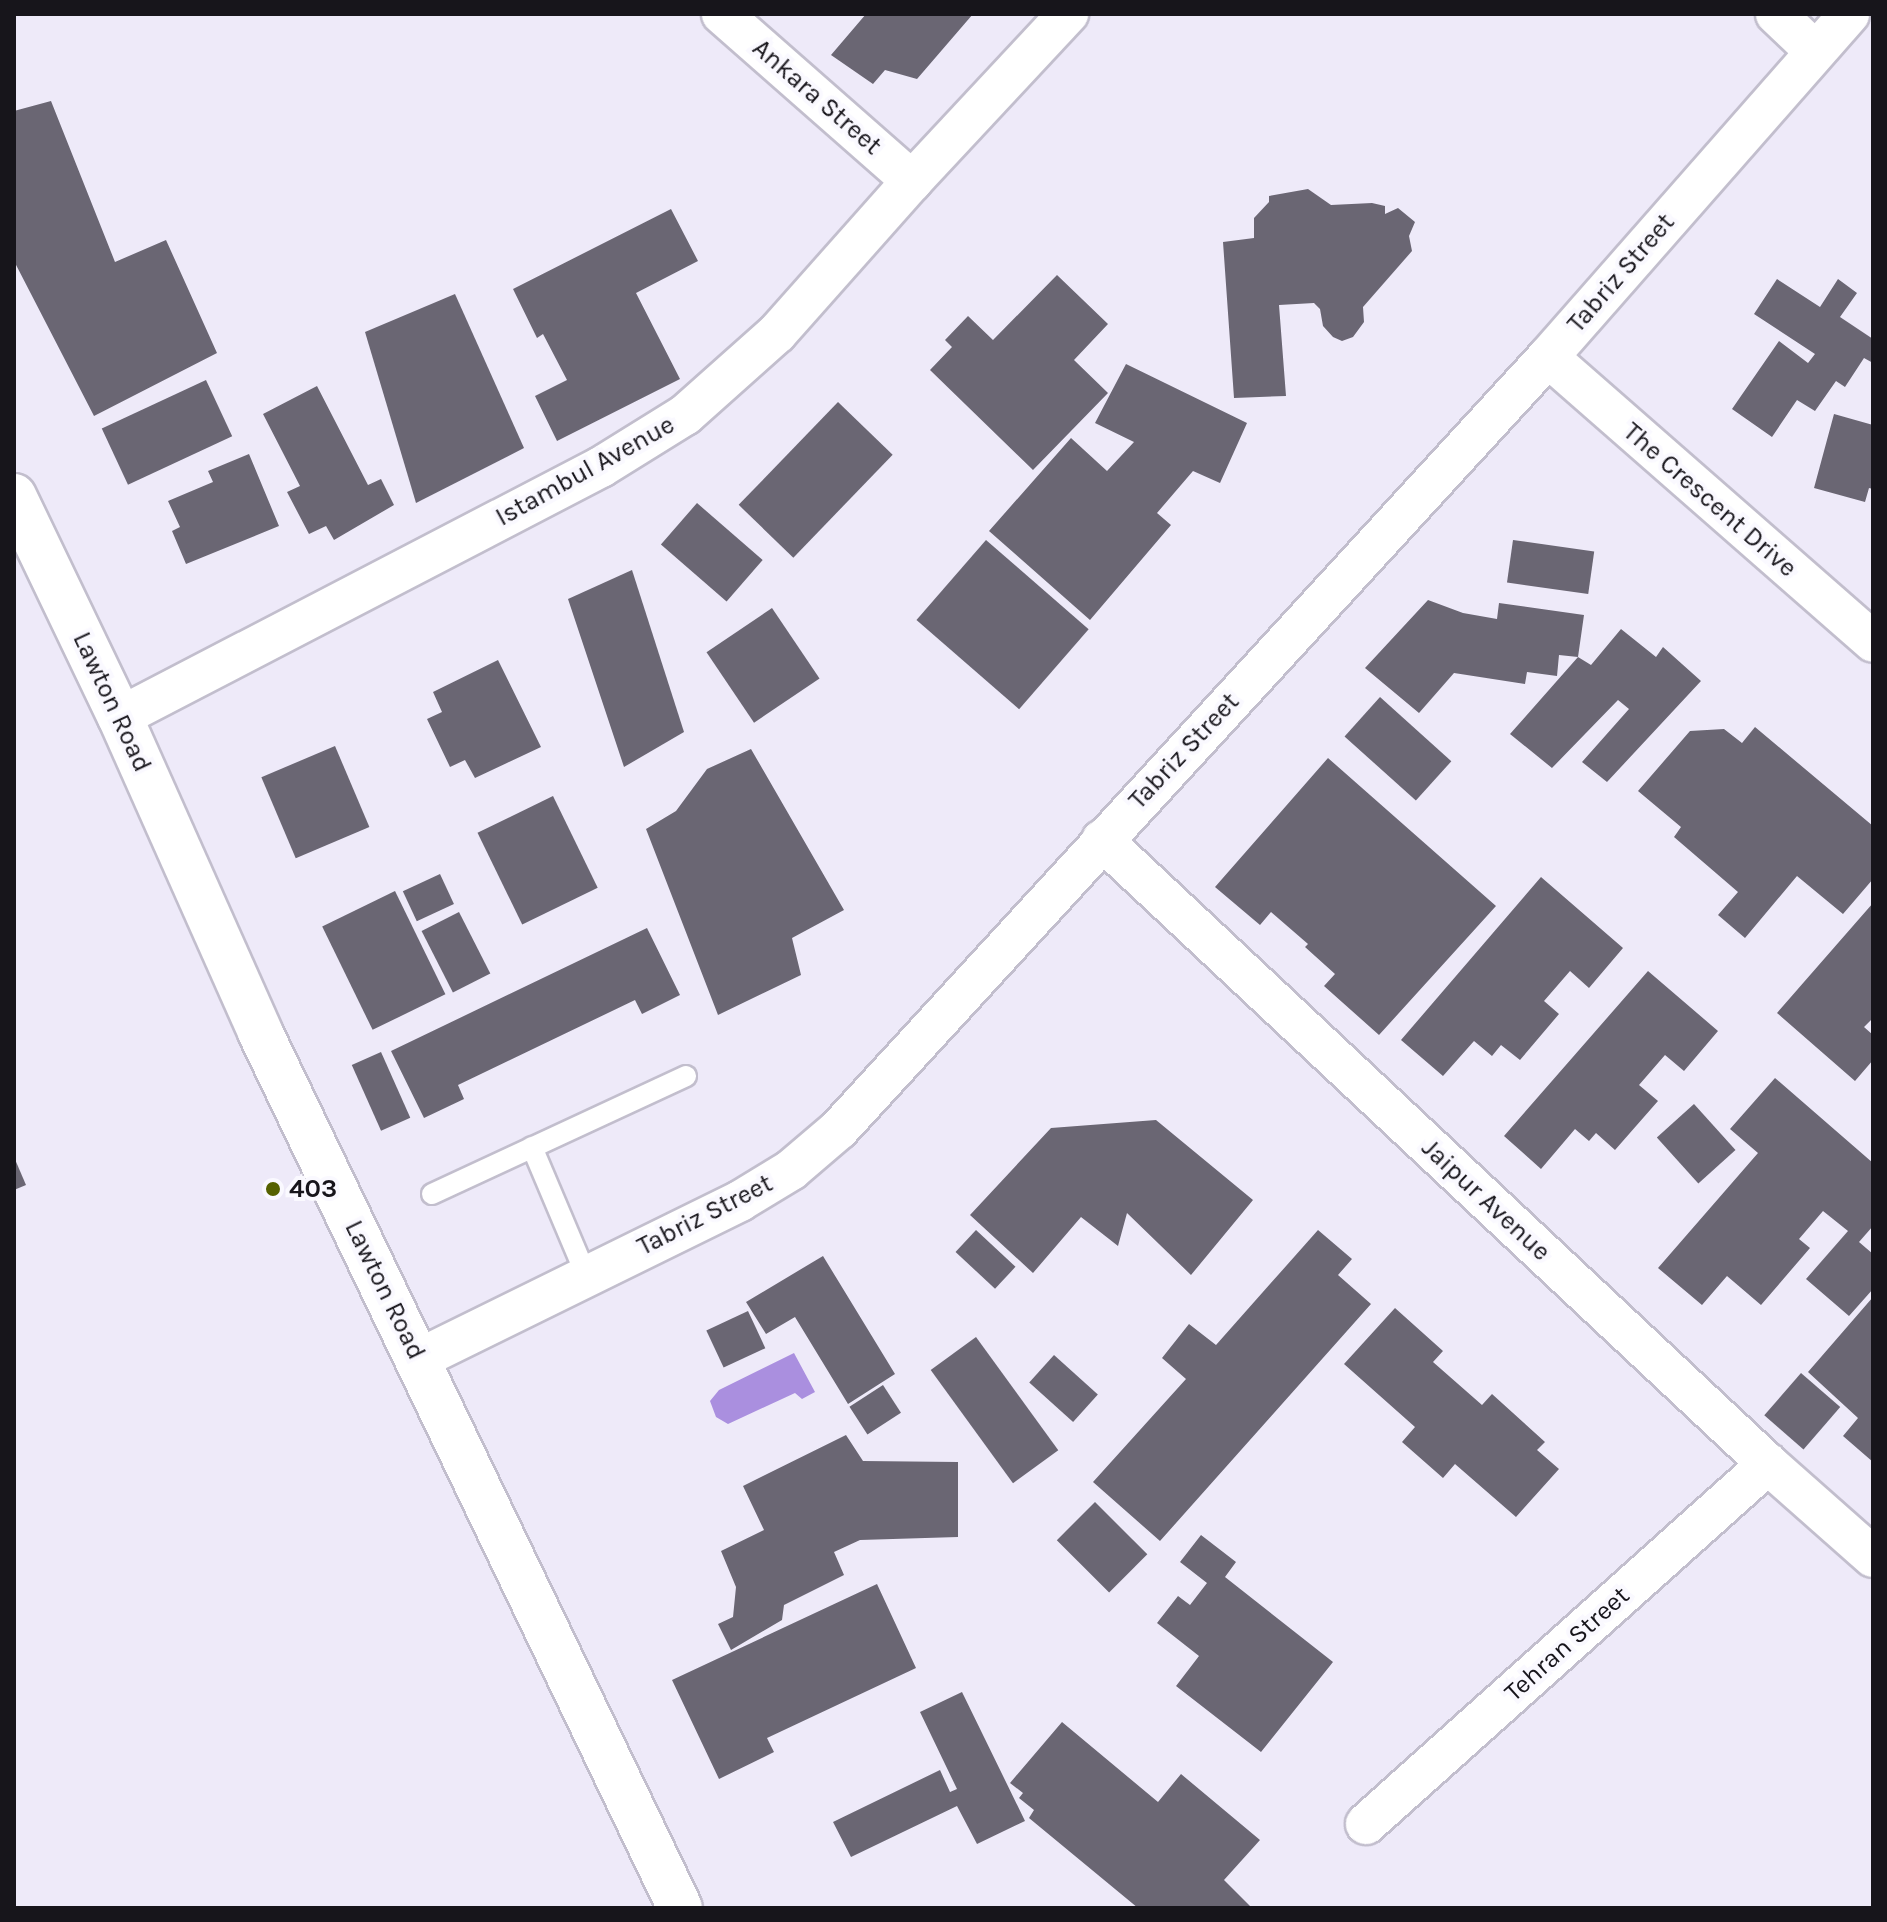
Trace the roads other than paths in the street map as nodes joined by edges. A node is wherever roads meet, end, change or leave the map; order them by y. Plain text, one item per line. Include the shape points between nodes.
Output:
1 (722, 14) edge
2 (1068, 14) edge
3 (1776, 14) edge
4 (1849, 14) edge
5 (1815, 51) junction
6 (912, 181) junction
7 (1548, 357) junction
8 (14, 496) edge
9 (1873, 642) edge
10 (120, 717) junction
11 (1102, 840) junction
12 (686, 1076) dead end
13 (532, 1147) junction
14 (432, 1194) dead end
15 (586, 1275) junction
16 (419, 1359) junction
17 (1768, 1464) junction
18 (1873, 1557) edge
19 (1366, 1824) dead end
20 (680, 1908) edge

1 - 6 street, Ankara Street
2 - 6 street, Istambul Avenue
3 - 5 street
4 - 5 street, Tabriz Street
5 - 7 street, Tabriz Street
6 - 10 street, Istambul Avenue via 777,333 685,415 601,467
7 - 9 street, The Crescent Drive
7 - 11 street, Tabriz Street
8 - 10 street, Lawton Road
10 - 16 street, Lawton Road via 260,1032
11 - 15 street, Tabriz Street via 839,1129 791,1170 740,1201
11 - 17 street, Jaipur Avenue
12 - 13 lane
13 - 14 lane
13 - 15 lane
15 - 16 street, Tabriz Street
16 - 20 street, Lawton Road
17 - 18 street, Jaipur Avenue
17 - 19 street, Tehran Street

